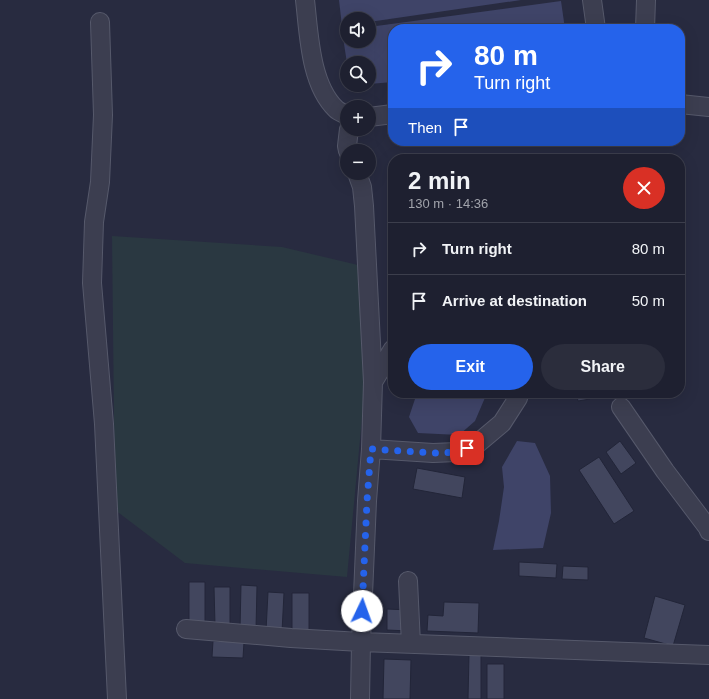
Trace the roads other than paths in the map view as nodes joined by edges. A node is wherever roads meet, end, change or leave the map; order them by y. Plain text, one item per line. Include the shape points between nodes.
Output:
1 (305, 0) edge
2 (592, 0) edge
3 (646, 0) edge
4 (100, 22) dead end
5 (595, 24) edge
6 (645, 24) edge
7 (685, 105) edge
8 (709, 107) edge
9 (340, 112) edge
10 (388, 114) edge
11 (376, 115) edge
12 (360, 180) edge
13 (388, 357) edge
14 (373, 382) junction
15 (518, 398) edge
16 (621, 407) dead end
17 (371, 449) junction
18 (709, 531) edge
19 (408, 581) dead end
20 (186, 629) dead end
21 (361, 642) junction
22 (411, 644) junction
23 (709, 655) edge
24 (117, 699) edge
25 (360, 699) edge

1 - 9 street via 313,67 328,100
2 - 5 street
3 - 6 street
4 - 24 street via 103,115 92,283 104,424
7 - 8 street
10 - 11 street
12 - 14 street via 364,206
13 - 14 street
14 - 17 street
15 - 17 street via 502,423 477,444 457,452
16 - 18 street
17 - 21 street
19 - 22 street
20 - 21 street
21 - 22 street
21 - 25 street
22 - 23 street

